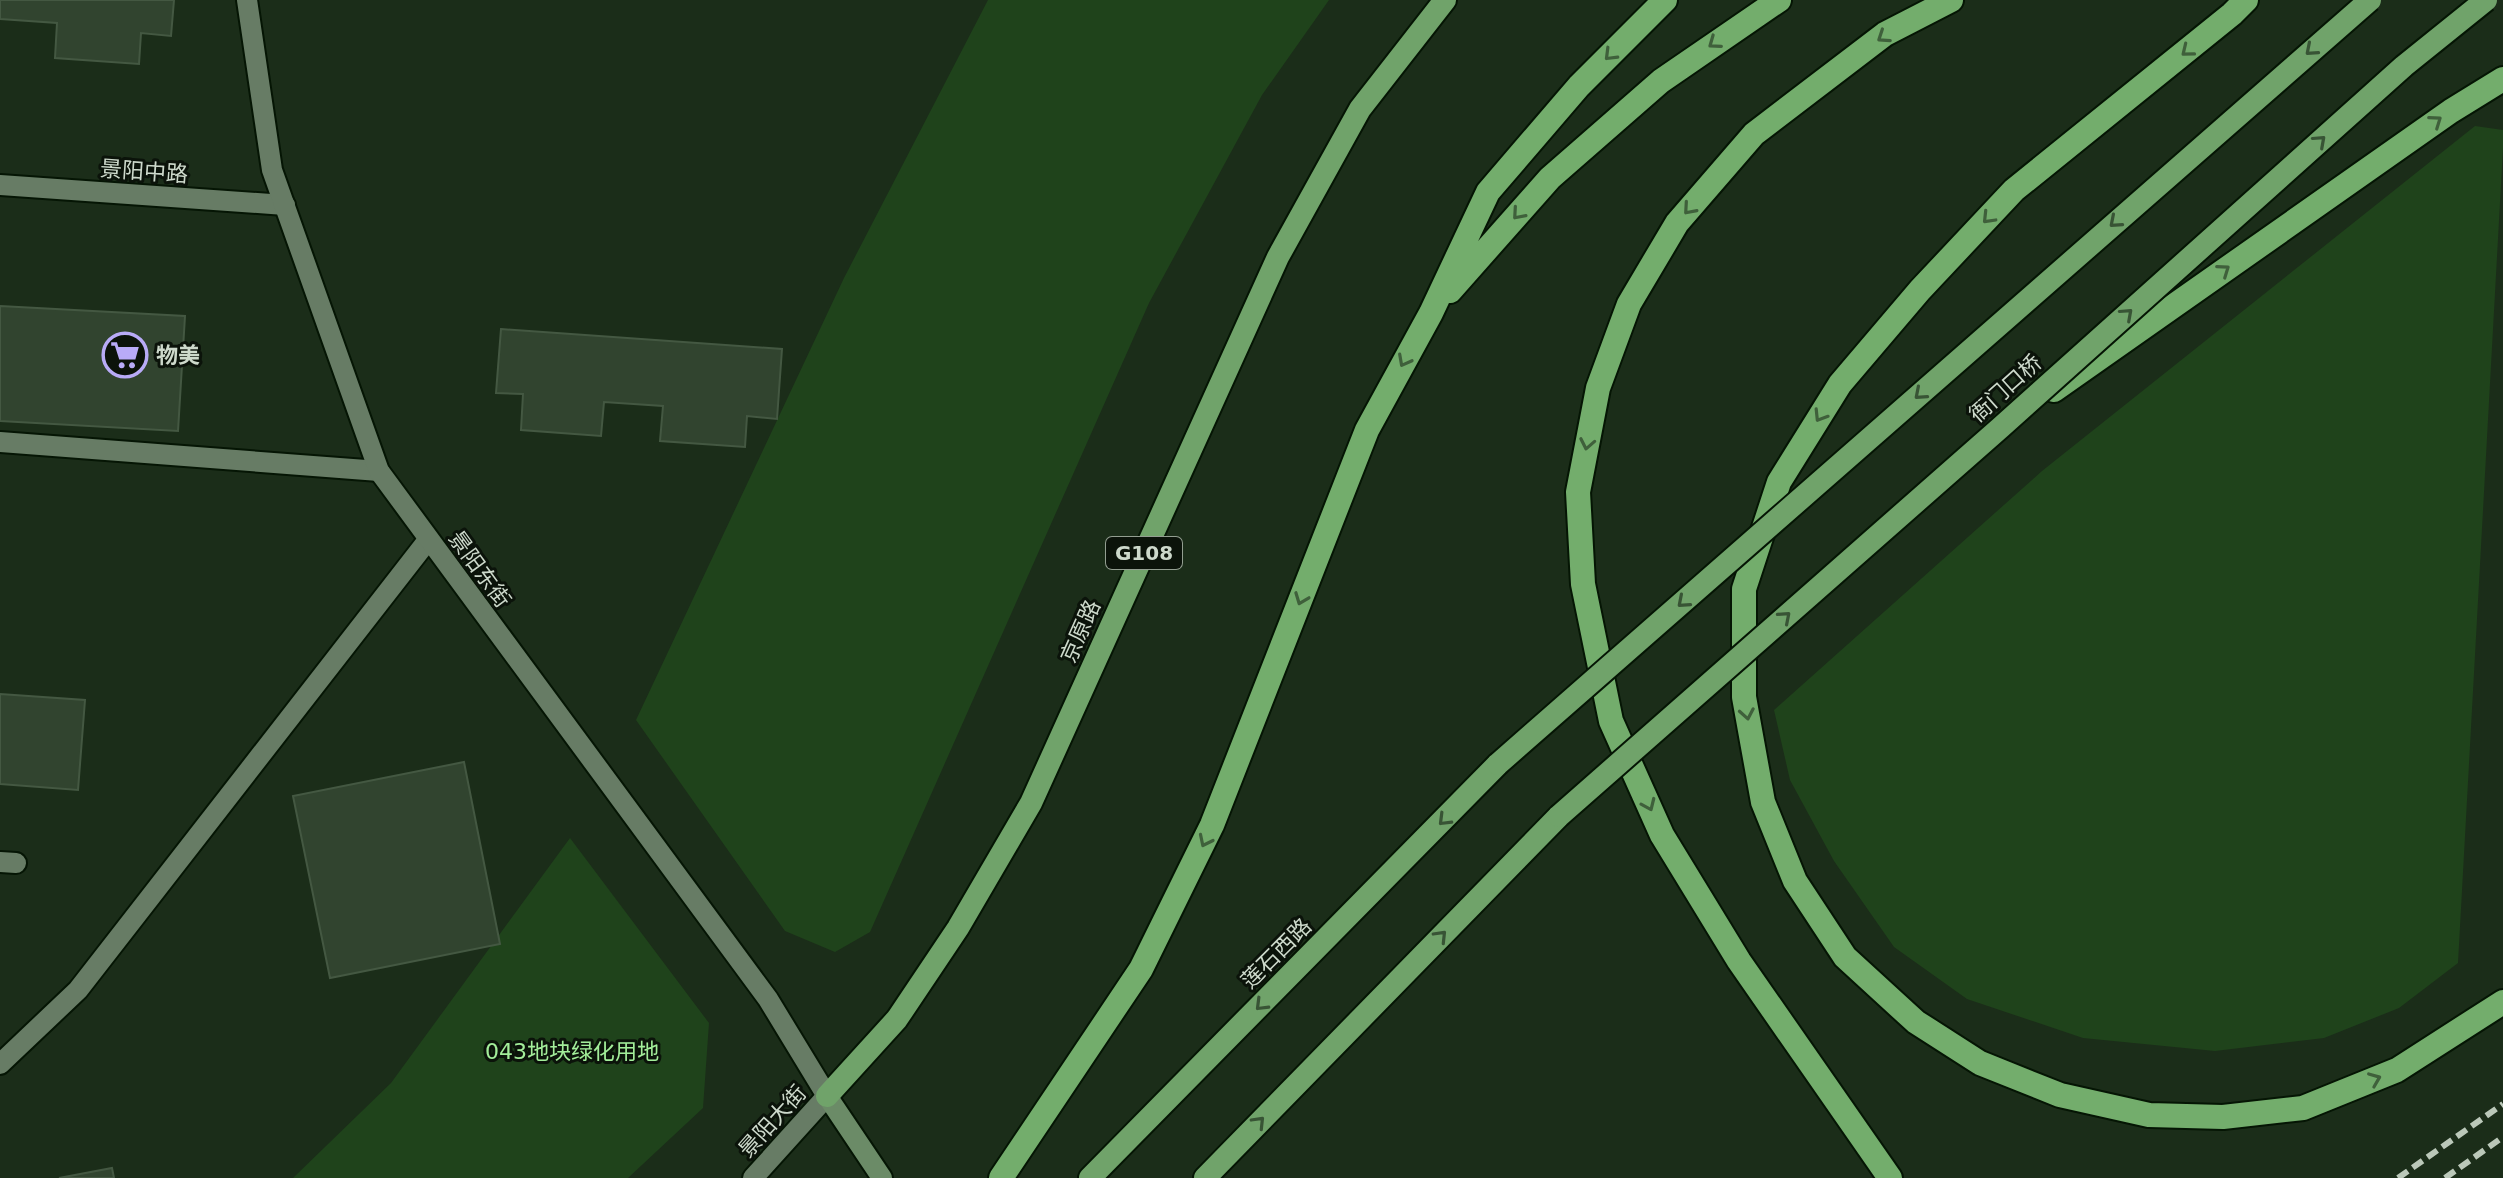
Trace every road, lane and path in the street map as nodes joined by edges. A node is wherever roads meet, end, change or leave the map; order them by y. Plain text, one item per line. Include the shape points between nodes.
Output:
1 (247, 0) edge
2 (1445, 0) edge
3 (1665, 0) edge
4 (1779, 0) edge
5 (1951, 0) edge
6 (2246, 0) edge
7 (2370, 0) edge
8 (2486, 0) edge
9 (2503, 79) edge
10 (0, 185) edge
11 (285, 205) junction
12 (1431, 313) junction
13 (2000, 428) junction
14 (0, 442) edge
15 (379, 471) junction
16 (428, 540) junction
17 (2503, 1002) edge
18 (0, 1064) edge
19 (827, 1096) junction
20 (1002, 1177) edge
21 (753, 1178) edge
22 (882, 1178) edge
23 (1090, 1178) edge
24 (1205, 1178) edge
25 (1890, 1178) edge

1 - 11 street, 景阳东街 via 272,170
2 - 19 highway, 京原路 / G108 via 1360,109 1278,257 1031,803 897,1019
3 -> 12 highway via 1579,86 1488,192
4 -> 12 highway via 1661,81 1550,178
5 -> 25 highway via 1885,34 1754,134 1677,223 1629,304 1598,388 1578,492 1583,584 1611,721 1656,821 1739,961
6 -> 17 highway via 2014,190 1840,384 1779,482 1744,589 1744,697 1763,802 1795,881 1845,957 1916,1022 1980,1063 2060,1095 2149,1115 2223,1117 2303,1108 2397,1070
7 -> 23 highway, 莲石西路, bridge via 1498,764
13 -> 8 highway, 衙门口桥, bridge via 2404,66
13 -> 9 highway, bridge
10 - 11 street, 景阳中路
11 - 15 street, 景阳东街
12 -> 20 highway via 1367,430 1212,825 1170,911 1141,969
24 -> 13 highway, 衙门口桥, bridge via 1559,816
14 - 15 street
15 - 16 street, 景阳东街
16 - 18 street via 78,990
16 - 19 street, 景阳东街 via 768,999
19 - 21 street, 景阳大街
19 - 22 main road

